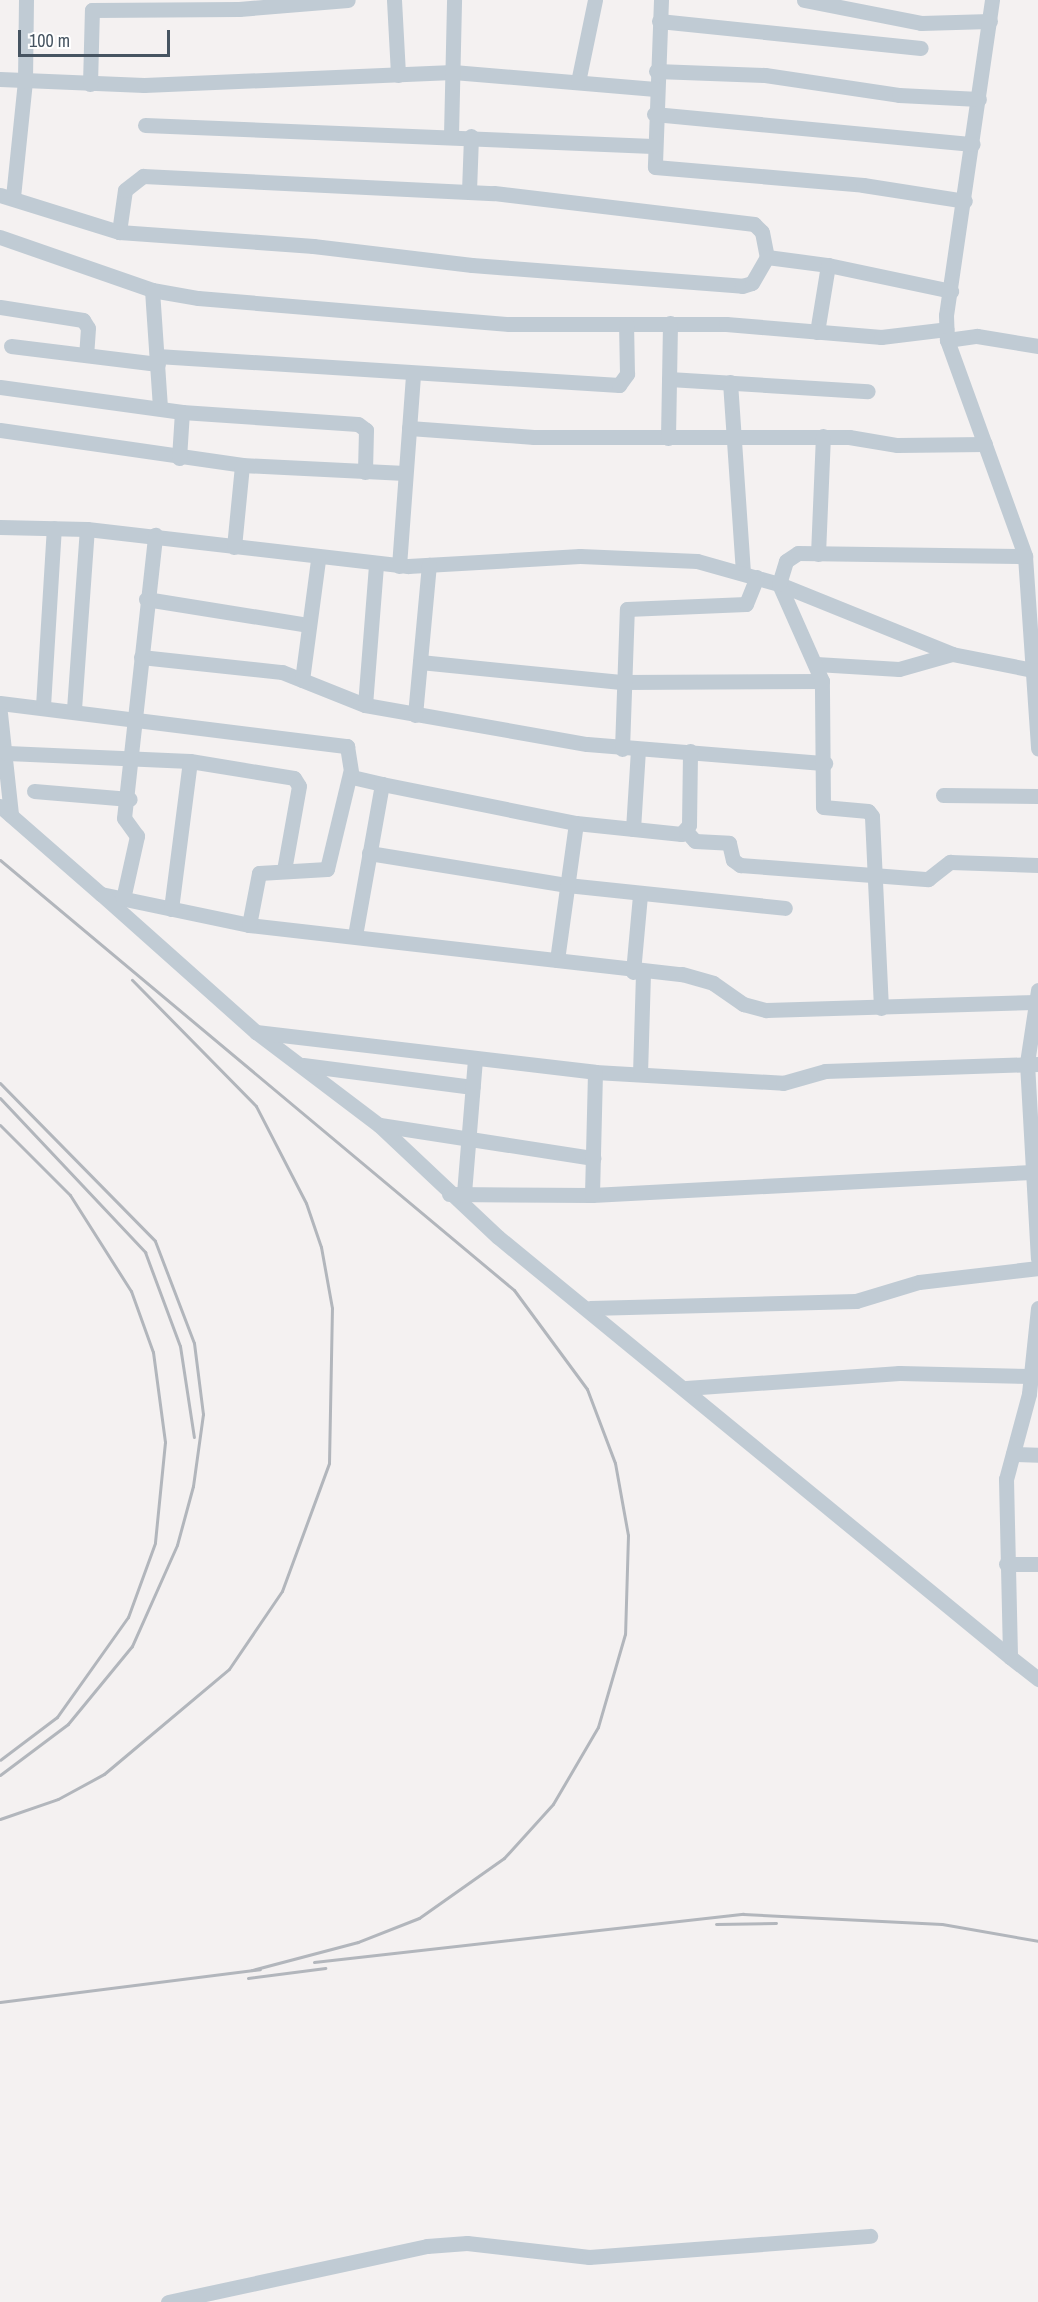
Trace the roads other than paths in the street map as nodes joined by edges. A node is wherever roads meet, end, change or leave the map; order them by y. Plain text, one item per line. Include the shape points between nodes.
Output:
1 (26, 0) edge
2 (348, 0) edge
3 (394, 0) edge
4 (454, 0) edge
5 (595, 0) edge
6 (661, 0) edge
7 (804, 0) edge
8 (992, 0) edge
9 (92, 5) edge
10 (659, 21) junction
11 (990, 21) junction
12 (921, 48) dead end
13 (656, 70) junction
14 (453, 72) junction
15 (398, 75) junction
16 (0, 80) edge
17 (25, 81) junction
18 (578, 82) junction
19 (90, 84) junction
20 (655, 89) junction
21 (980, 99) junction
22 (654, 114) junction
23 (145, 125) dead end
24 (451, 135) junction
25 (471, 136) junction
26 (973, 144) junction
27 (653, 146) junction
28 (469, 191) junction
29 (7, 196) edge
30 (965, 201) junction
31 (119, 232) junction
32 (0, 237) edge
33 (767, 257) junction
34 (828, 265) junction
35 (152, 290) junction
36 (951, 291) junction
37 (0, 307) edge
38 (670, 323) junction
39 (626, 324) junction
40 (817, 332) junction
41 (947, 334) junction
42 (11, 346) dead end
43 (1038, 346) edge
44 (86, 355) junction
45 (157, 360) junction
46 (413, 375) junction
47 (669, 379) junction
48 (730, 382) junction
49 (0, 387) edge
50 (868, 391) dead end
51 (160, 408) junction
52 (182, 412) junction
53 (409, 428) junction
54 (0, 430) edge
55 (823, 436) junction
56 (668, 438) junction
57 (733, 438) junction
58 (985, 444) junction
59 (178, 458) junction
60 (242, 465) junction
61 (364, 472) junction
62 (405, 473) junction
63 (0, 527) edge
64 (54, 528) junction
65 (87, 529) junction
66 (155, 535) junction
67 (234, 548) junction
68 (818, 554) junction
69 (1025, 555) junction
70 (318, 560) junction
71 (376, 564) junction
72 (429, 565) junction
73 (399, 566) junction
74 (750, 574) junction
75 (779, 584) junction
76 (146, 599) junction
77 (309, 625) junction
78 (952, 654) junction
79 (141, 657) junction
80 (420, 662) junction
81 (816, 664) junction
82 (1035, 671) edge
83 (302, 680) junction
84 (822, 681) junction
85 (621, 682) junction
86 (0, 703) edge
87 (365, 705) junction
88 (43, 706) junction
89 (74, 709) junction
90 (0, 713) edge
91 (415, 715) junction
92 (135, 719) junction
93 (630, 749) junction
94 (1038, 749) edge
95 (690, 751) junction
96 (7, 753) junction
97 (133, 757) junction
98 (190, 761) junction
99 (825, 762) junction
100 (350, 773) junction
101 (382, 784) junction
102 (34, 791) dead end
103 (943, 795) dead end
104 (1038, 796) edge
105 (130, 798) junction
106 (6, 811) edge
107 (576, 823) junction
108 (633, 830) junction
109 (686, 831) junction
110 (369, 853) junction
111 (1038, 865) edge
112 (284, 870) junction
113 (876, 876) junction
114 (567, 885) junction
115 (101, 894) junction
116 (640, 895) junction
117 (123, 899) junction
118 (785, 908) dead end
119 (171, 909) junction
120 (249, 925) junction
121 (355, 934) junction
122 (557, 960) junction
123 (638, 972) junction
124 (1037, 996) edge
125 (880, 1008) junction
126 (256, 1032) junction
127 (475, 1058) junction
128 (1033, 1064) edge
129 (303, 1065) junction
130 (595, 1072) junction
131 (640, 1074) junction
132 (472, 1087) junction
133 (379, 1125) junction
134 (468, 1143) junction
135 (593, 1158) junction
136 (1032, 1172) junction
137 (457, 1193) junction
138 (592, 1195) junction
139 (1038, 1259) edge
140 (1038, 1268) edge
141 (590, 1308) junction
142 (1038, 1308) edge
143 (1037, 1339) edge
144 (1032, 1376) junction
145 (686, 1388) junction
146 (1033, 1394) edge
147 (1013, 1454) junction
148 (1038, 1455) edge
149 (1006, 1564) junction
150 (1038, 1564) edge
151 (1010, 1657) junction
152 (1038, 1679) edge
153 (870, 2236) dead end
154 (168, 2302) edge

1 - 17 street
2 - 9 street via 239,9
3 - 15 street
4 - 14 street
5 - 18 street
6 - 10 street
7 - 11 street via 921,23
8 - 11 street
9 - 19 street
10 - 12 street
10 - 13 street
11 - 21 street
13 - 20 street
13 - 21 street via 765,75 899,95
14 - 15 street
14 - 18 street
14 - 24 street
15 - 19 street
16 - 17 street
17 - 19 street
17 - 29 street
18 - 20 street
20 - 22 street
21 - 26 street
22 - 26 street
22 - 27 street
23 - 24 street
24 - 25 street
25 - 27 street
25 - 28 street
26 - 30 street
27 - 30 street via 652,160 662,170 863,185
28 - 31 street via 143,176 125,190
28 - 33 street via 754,224 762,232
29 - 31 street
30 - 36 street
31 - 33 street via 742,286 752,283
32 - 35 street
33 - 34 street
34 - 36 street
34 - 40 street
35 - 39 street via 509,324
35 - 45 street
36 - 41 street
37 - 44 street via 83,320 88,328
38 - 39 street
38 - 40 street
38 - 47 street
39 - 46 street via 627,374 619,385
40 - 41 street via 881,337
41 - 43 street
41 - 58 street
42 - 44 street
44 - 45 street
45 - 46 street
45 - 51 street
46 - 53 street
47 - 48 street
47 - 56 street
48 - 50 street
48 - 57 street
49 - 51 street
51 - 52 street
52 - 59 street
52 - 61 street via 358,424 366,430
53 - 56 street
53 - 62 street
54 - 59 street
55 - 57 street
55 - 58 street via 897,445
55 - 68 street
56 - 57 street
57 - 74 street
58 - 69 street
59 - 60 street
60 - 61 street
60 - 67 street
61 - 62 street
62 - 73 street
63 - 64 street
64 - 65 street
64 - 88 street
65 - 66 street
65 - 89 street
66 - 67 street
66 - 76 street
67 - 70 street
68 - 69 street
68 - 75 street via 789,556
69 - 82 street
70 - 71 street
70 - 77 street
71 - 73 street
71 - 87 street
72 - 73 street
72 - 74 street via 580,555 697,561
72 - 80 street
74 - 75 street
74 - 85 street via 746,604 627,609
75 - 78 street
75 - 81 street
76 - 77 street
76 - 79 street
77 - 83 street
78 - 81 street via 899,669
78 - 82 street
79 - 83 street via 258,667
79 - 92 street
80 - 85 street
80 - 91 street
81 - 84 street
82 - 94 street
83 - 87 street
84 - 85 street
84 - 99 street
85 - 93 street
86 - 88 street
87 - 91 street
88 - 89 street
89 - 92 street
90 - 96 street
91 - 93 street
92 - 97 street
92 - 100 street via 339,743 351,750
93 - 95 street
93 - 108 street
95 - 99 street
95 - 109 street
96 - 97 street
96 - 106 street
97 - 98 street
97 - 105 street
98 - 112 street via 298,781
98 - 119 street
99 - 113 street via 826,810 871,813
100 - 101 street
100 - 112 street via 327,869
101 - 107 street
101 - 110 street
102 - 105 street
103 - 104 street
105 - 117 street via 124,821 137,836
106 - 115 street
107 - 108 street
107 - 114 street
108 - 109 street
109 - 113 street via 695,841 729,843 733,861 740,865
110 - 114 street
110 - 121 street
111 - 113 street via 950,862 934,878
112 - 120 street via 259,873
113 - 125 street
114 - 116 street
114 - 122 street
115 - 117 street
115 - 126 street
116 - 118 street
116 - 123 street
117 - 119 street
119 - 120 street
120 - 121 street
121 - 122 street
122 - 123 street
123 - 125 street via 700,977 753,1009
123 - 131 street
124 - 125 street
124 - 128 street
126 - 127 street
126 - 129 street
127 - 130 street
127 - 132 street
128 - 131 street via 825,1071 783,1083
128 - 136 street
129 - 132 street
129 - 133 street
130 - 131 street
130 - 135 street
132 - 134 street
133 - 134 street
133 - 137 street
134 - 135 street
134 - 137 street
135 - 138 street
136 - 138 street
136 - 139 street
137 - 138 street
137 - 141 street
140 - 141 street via 919,1282 856,1301
141 - 145 street
142 - 143 street
143 - 144 street
144 - 145 street via 899,1373
144 - 146 street
145 - 151 street
146 - 147 street
147 - 148 street
147 - 149 street via 1006,1479
149 - 150 street
149 - 151 street
151 - 152 street
153 - 154 street via 589,2257 467,2243 427,2246

